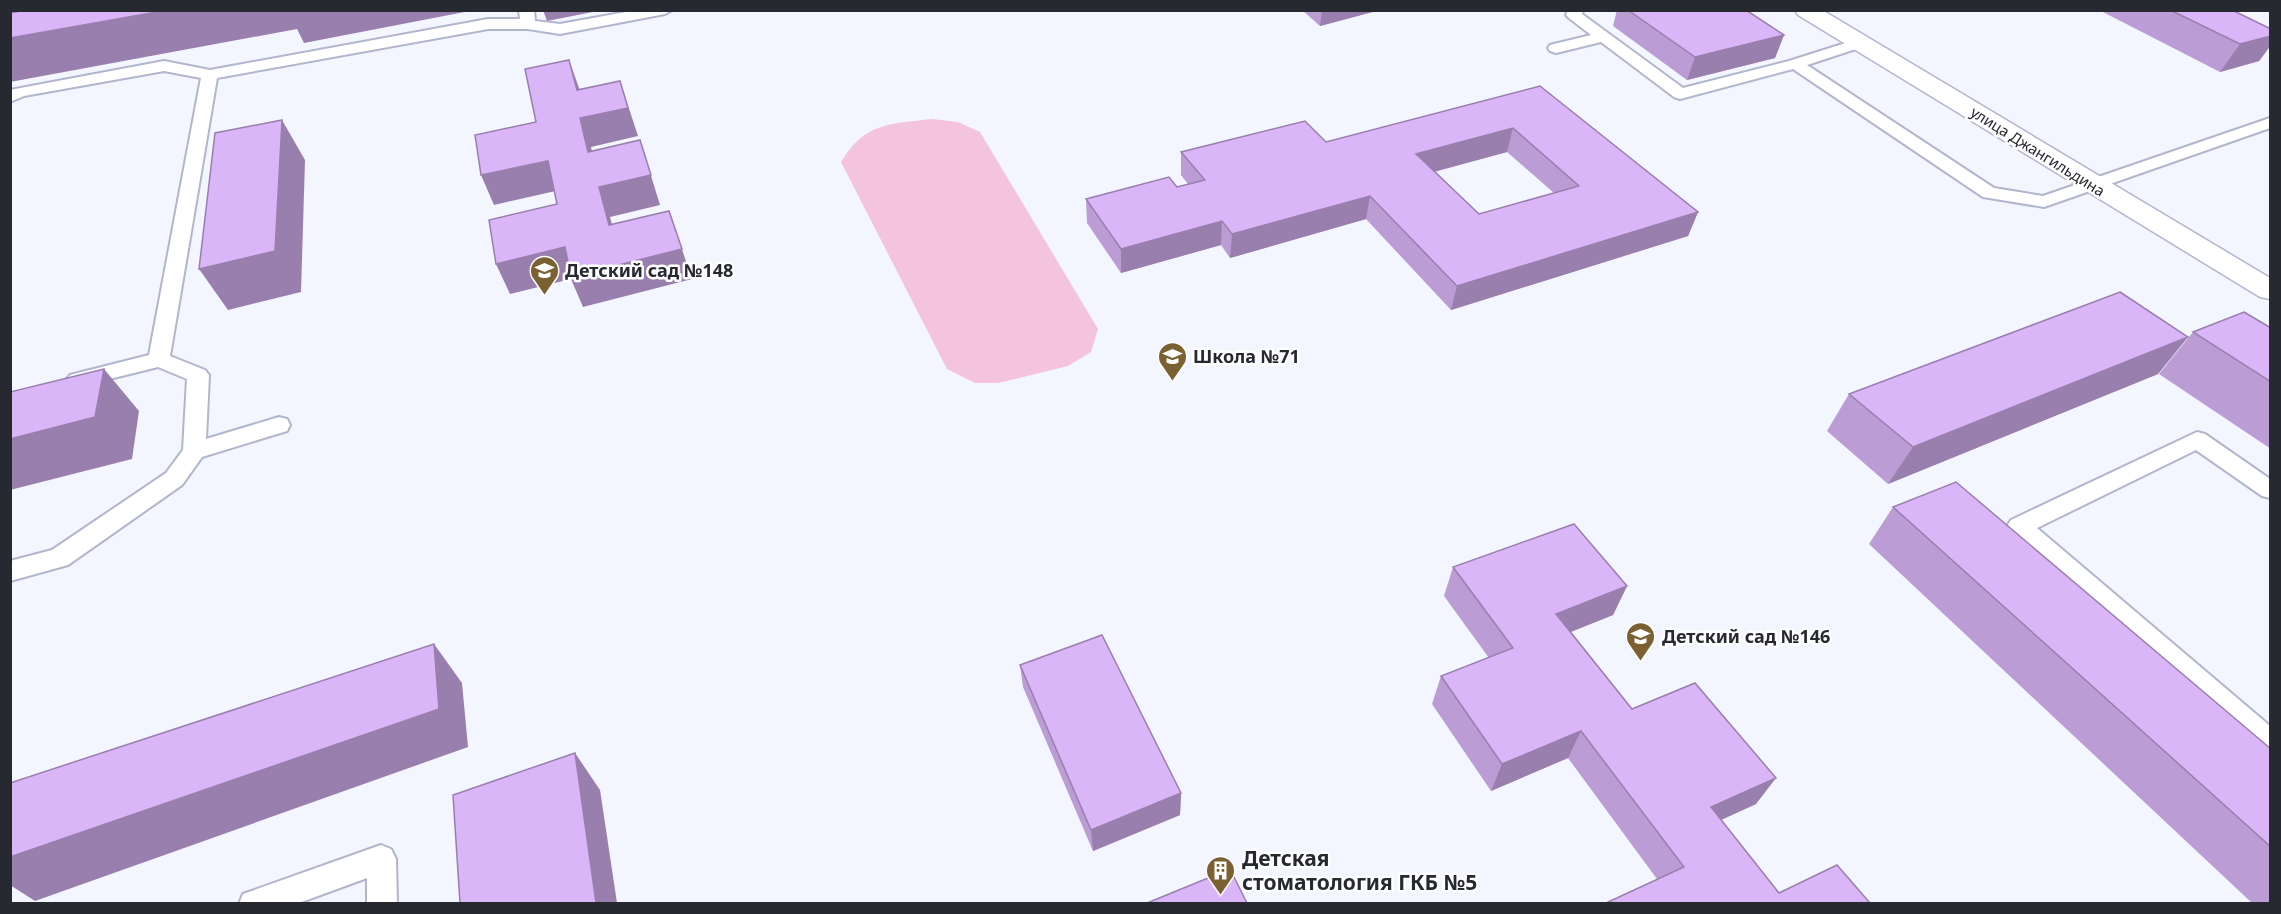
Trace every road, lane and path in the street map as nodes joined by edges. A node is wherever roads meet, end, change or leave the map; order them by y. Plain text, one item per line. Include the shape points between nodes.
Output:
1 (665, 10) edge
2 (1576, 10) edge
3 (1806, 10) edge
4 (527, 17) edge
5 (1604, 37) junction
6 (1860, 43) junction
7 (1556, 48) dead end
8 (1795, 64) junction
9 (210, 75) junction
10 (10, 98) edge
11 (2271, 123) edge
12 (2094, 185) junction
13 (2271, 290) edge
14 (159, 360) junction
15 (56, 385) edge
16 (279, 424) dead end
17 (194, 451) junction
18 (2271, 489) edge
19 (10, 571) edge
20 (2271, 742) edge
21 (254, 903) edge
22 (382, 903) edge

1 - 4 lane via 560,29
2 - 5 lane via 1574,15
3 - 6 main road, улица Джангильдина
4 - 9 lane
5 - 7 lane
5 - 8 lane via 1680,94
6 - 8 lane
6 - 12 main road, улица Джангильдина
8 - 12 lane via 1989,193 2044,202
9 - 10 lane via 164,66 19,92
9 - 14 lane
11 - 12 lane
12 - 13 main road, улица Джангильдина
14 - 15 lane
14 - 17 lane via 198,375
16 - 17 lane
17 - 19 lane via 174,478 59,558
18 - 20 lane via 2197,440 2019,526
21 - 22 lane via 381,859

